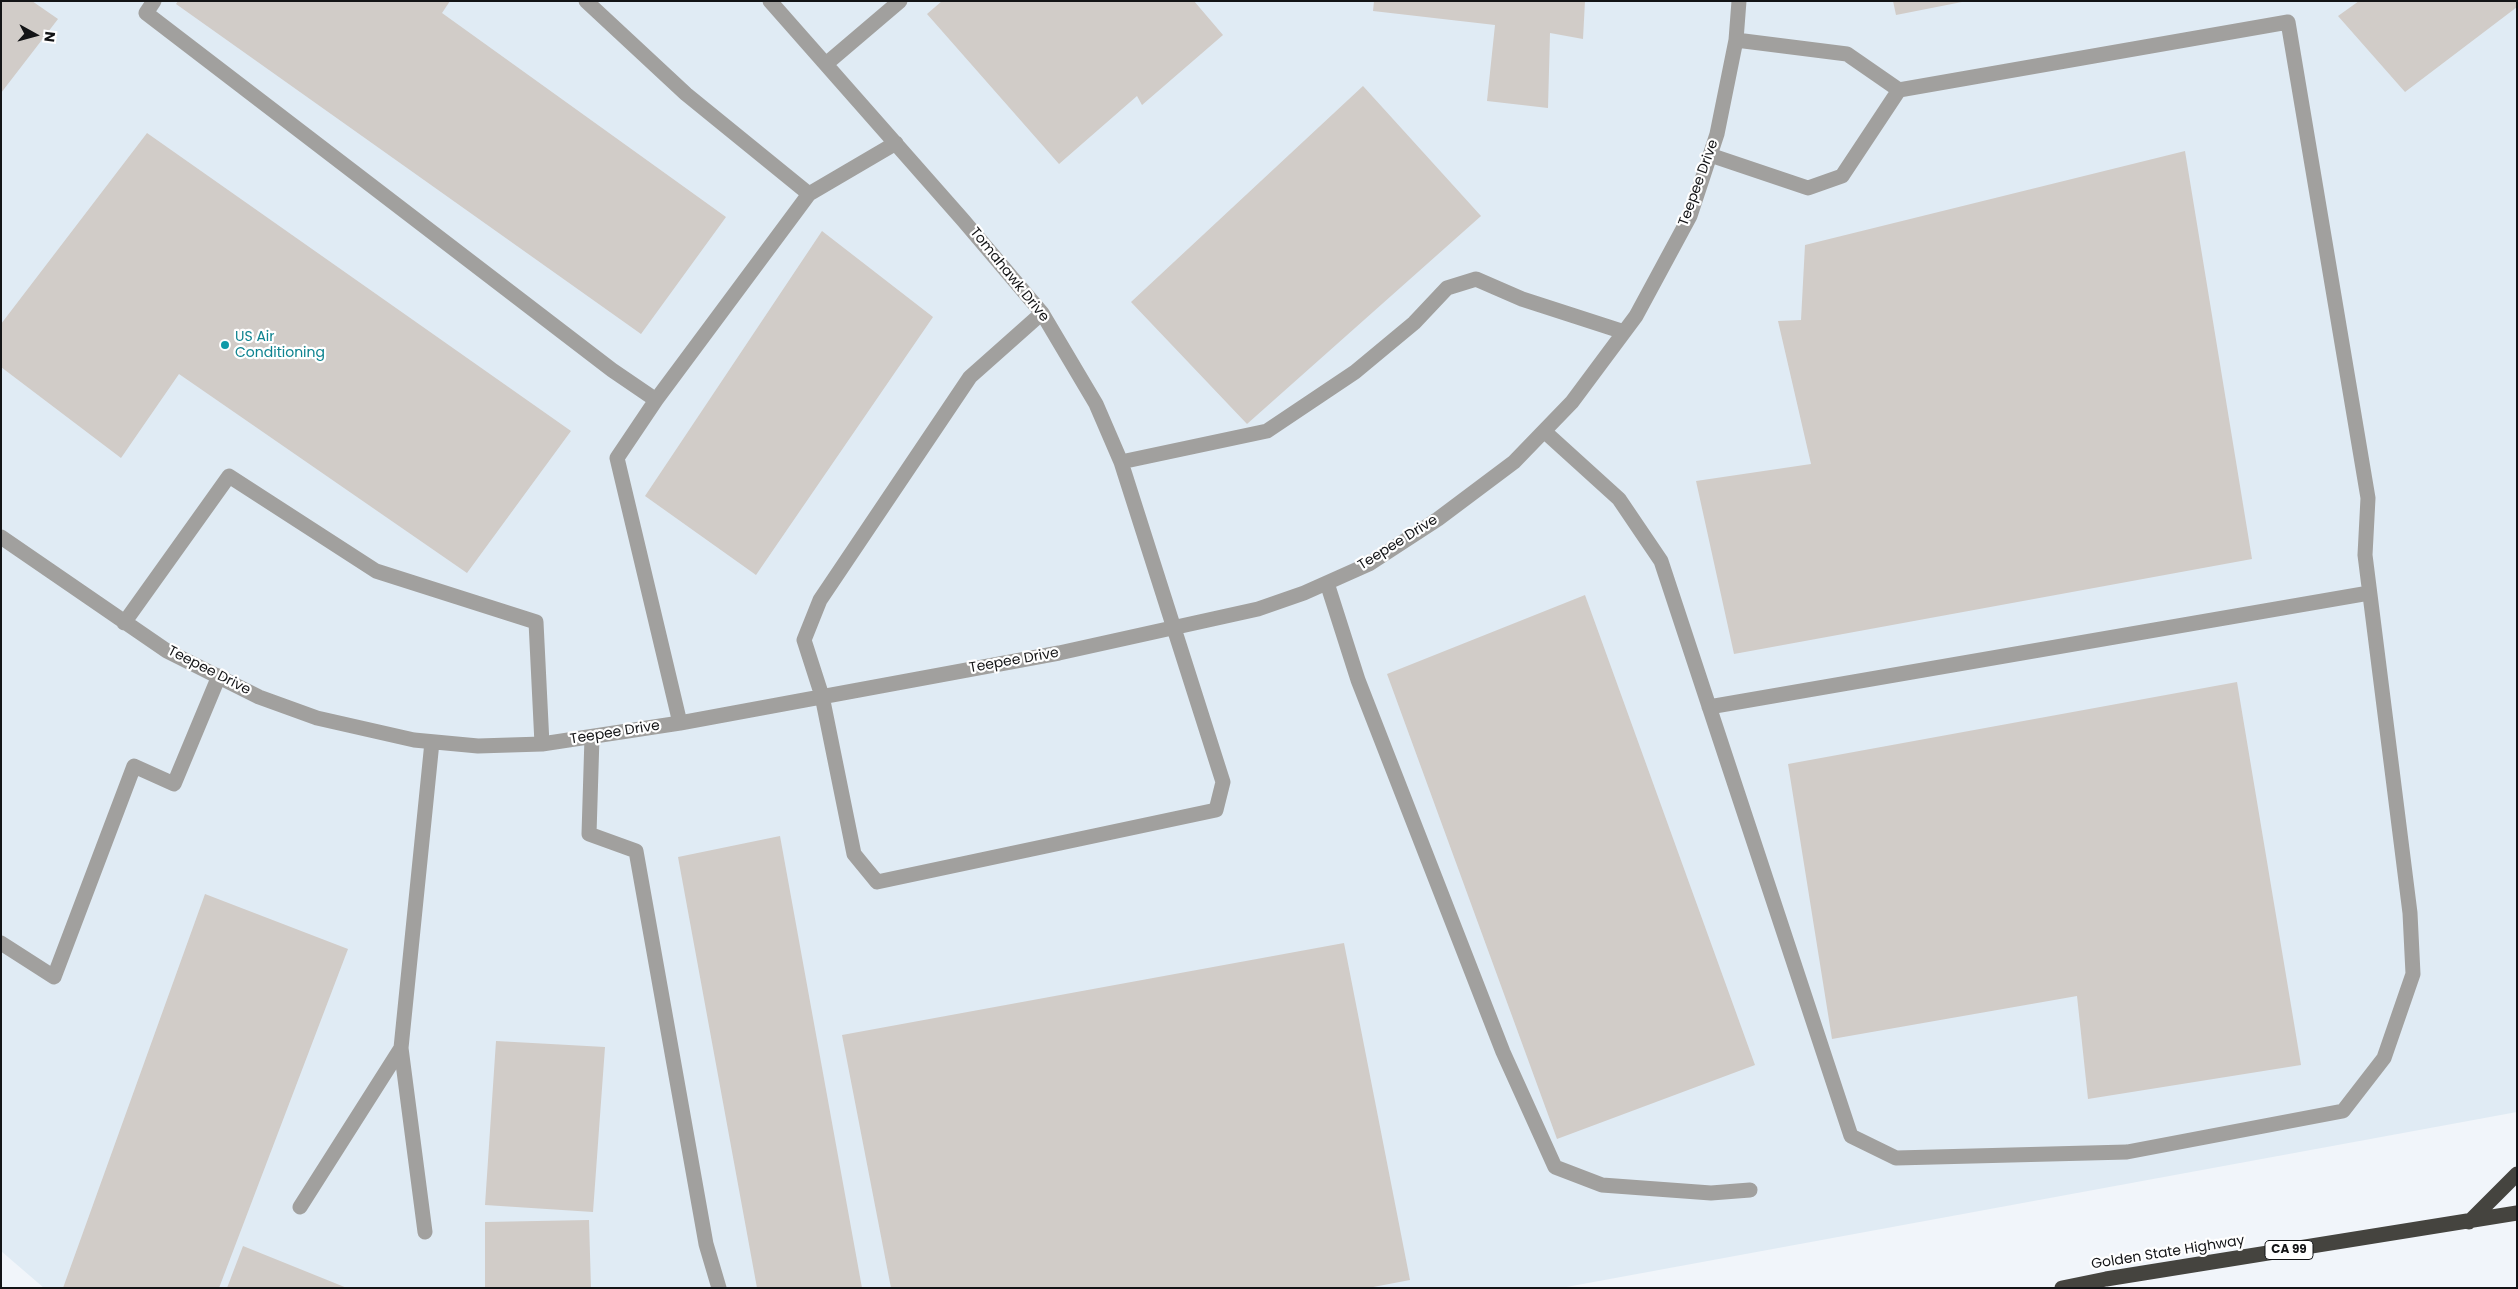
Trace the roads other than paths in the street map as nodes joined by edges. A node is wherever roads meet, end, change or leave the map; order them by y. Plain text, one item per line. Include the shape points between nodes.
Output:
1 (154, 1) edge
2 (586, 1) edge
3 (770, 1) edge
4 (900, 1) edge
5 (1739, 1) edge
6 (1736, 40) junction
7 (826, 64) junction
8 (1899, 90) junction
9 (896, 143) junction
10 (1710, 155) junction
11 (809, 194) junction
12 (1042, 312) junction
13 (1624, 332) junction
14 (656, 400) junction
15 (1544, 431) junction
16 (1121, 462) junction
17 (1, 537) edge
18 (1327, 583) junction
19 (2370, 593) junction
20 (124, 623) junction
21 (1175, 628) junction
22 (219, 676) junction
23 (822, 696) junction
24 (1709, 707) junction
25 (680, 723) junction
26 (592, 737) junction
27 (432, 742) junction
28 (542, 744) junction
29 (1, 943) edge
30 (401, 1048) junction
31 (2517, 1174) edge
32 (1750, 1190) dead end
33 (300, 1207) dead end
34 (2517, 1213) edge
35 (2469, 1222) junction
36 (425, 1232) dead end
37 (719, 1288) edge
38 (2062, 1288) edge

1 - 14 street via 146,13 612,370
2 - 11 street via 686,94
3 - 7 street, Tomahawk Drive
4 - 7 street
5 - 6 street, Teepee Drive
6 - 8 street via 1848,54
6 - 10 street, Teepee Drive
7 - 9 street, Tomahawk Drive
8 - 10 street via 1842,176 1808,188
8 - 19 street via 2288,22 2368,498 2365,555
9 - 11 street
9 - 12 street, Tomahawk Drive
10 - 13 street, Teepee Drive via 1690,216 1636,316
11 - 14 street
12 - 16 street, Tomahawk Drive via 1096,404
12 - 23 street via 970,377 820,600 804,640
13 - 15 street, Teepee Drive via 1572,402
13 - 16 street via 1522,299 1476,278 1447,288 1414,323 1354,372 1267,431
14 - 25 street via 617,458
15 - 18 street, Teepee Drive via 1514,462 1438,519 1369,564
15 - 24 street via 1619,499 1661,561
16 - 21 street, Tomahawk Drive
17 - 20 street, Teepee Drive
18 - 21 street, Teepee Drive via 1258,609
18 - 32 street via 1358,680 1496,1033 1555,1167 1602,1184 1711,1193
19 - 24 street
19 - 24 street via 2410,913 2413,974 2384,1058 2343,1111 2127,1152 1896,1158 1851,1136
20 - 22 street, Teepee Drive via 167,651
20 - 28 street via 229,476 376,571 536,622
21 - 23 street, Teepee Drive via 1059,653
21 - 23 street, Tomahawk Drive via 1223,782 1216,810 877,882 854,854
22 - 27 street, Teepee Drive via 259,697 317,718
22 - 29 street via 174,784 134,766 54,977
23 - 25 street, Teepee Drive
25 - 26 street, Teepee Drive
26 - 28 street, Teepee Drive
26 - 37 street via 589,834 636,851 706,1244
27 - 28 street, Teepee Drive via 478,746
27 - 30 street
30 - 33 street
30 - 36 street
31 - 35 highway
34 - 35 highway, Golden State Highway / CA 99
35 - 38 highway, Golden State Highway / CA 99

